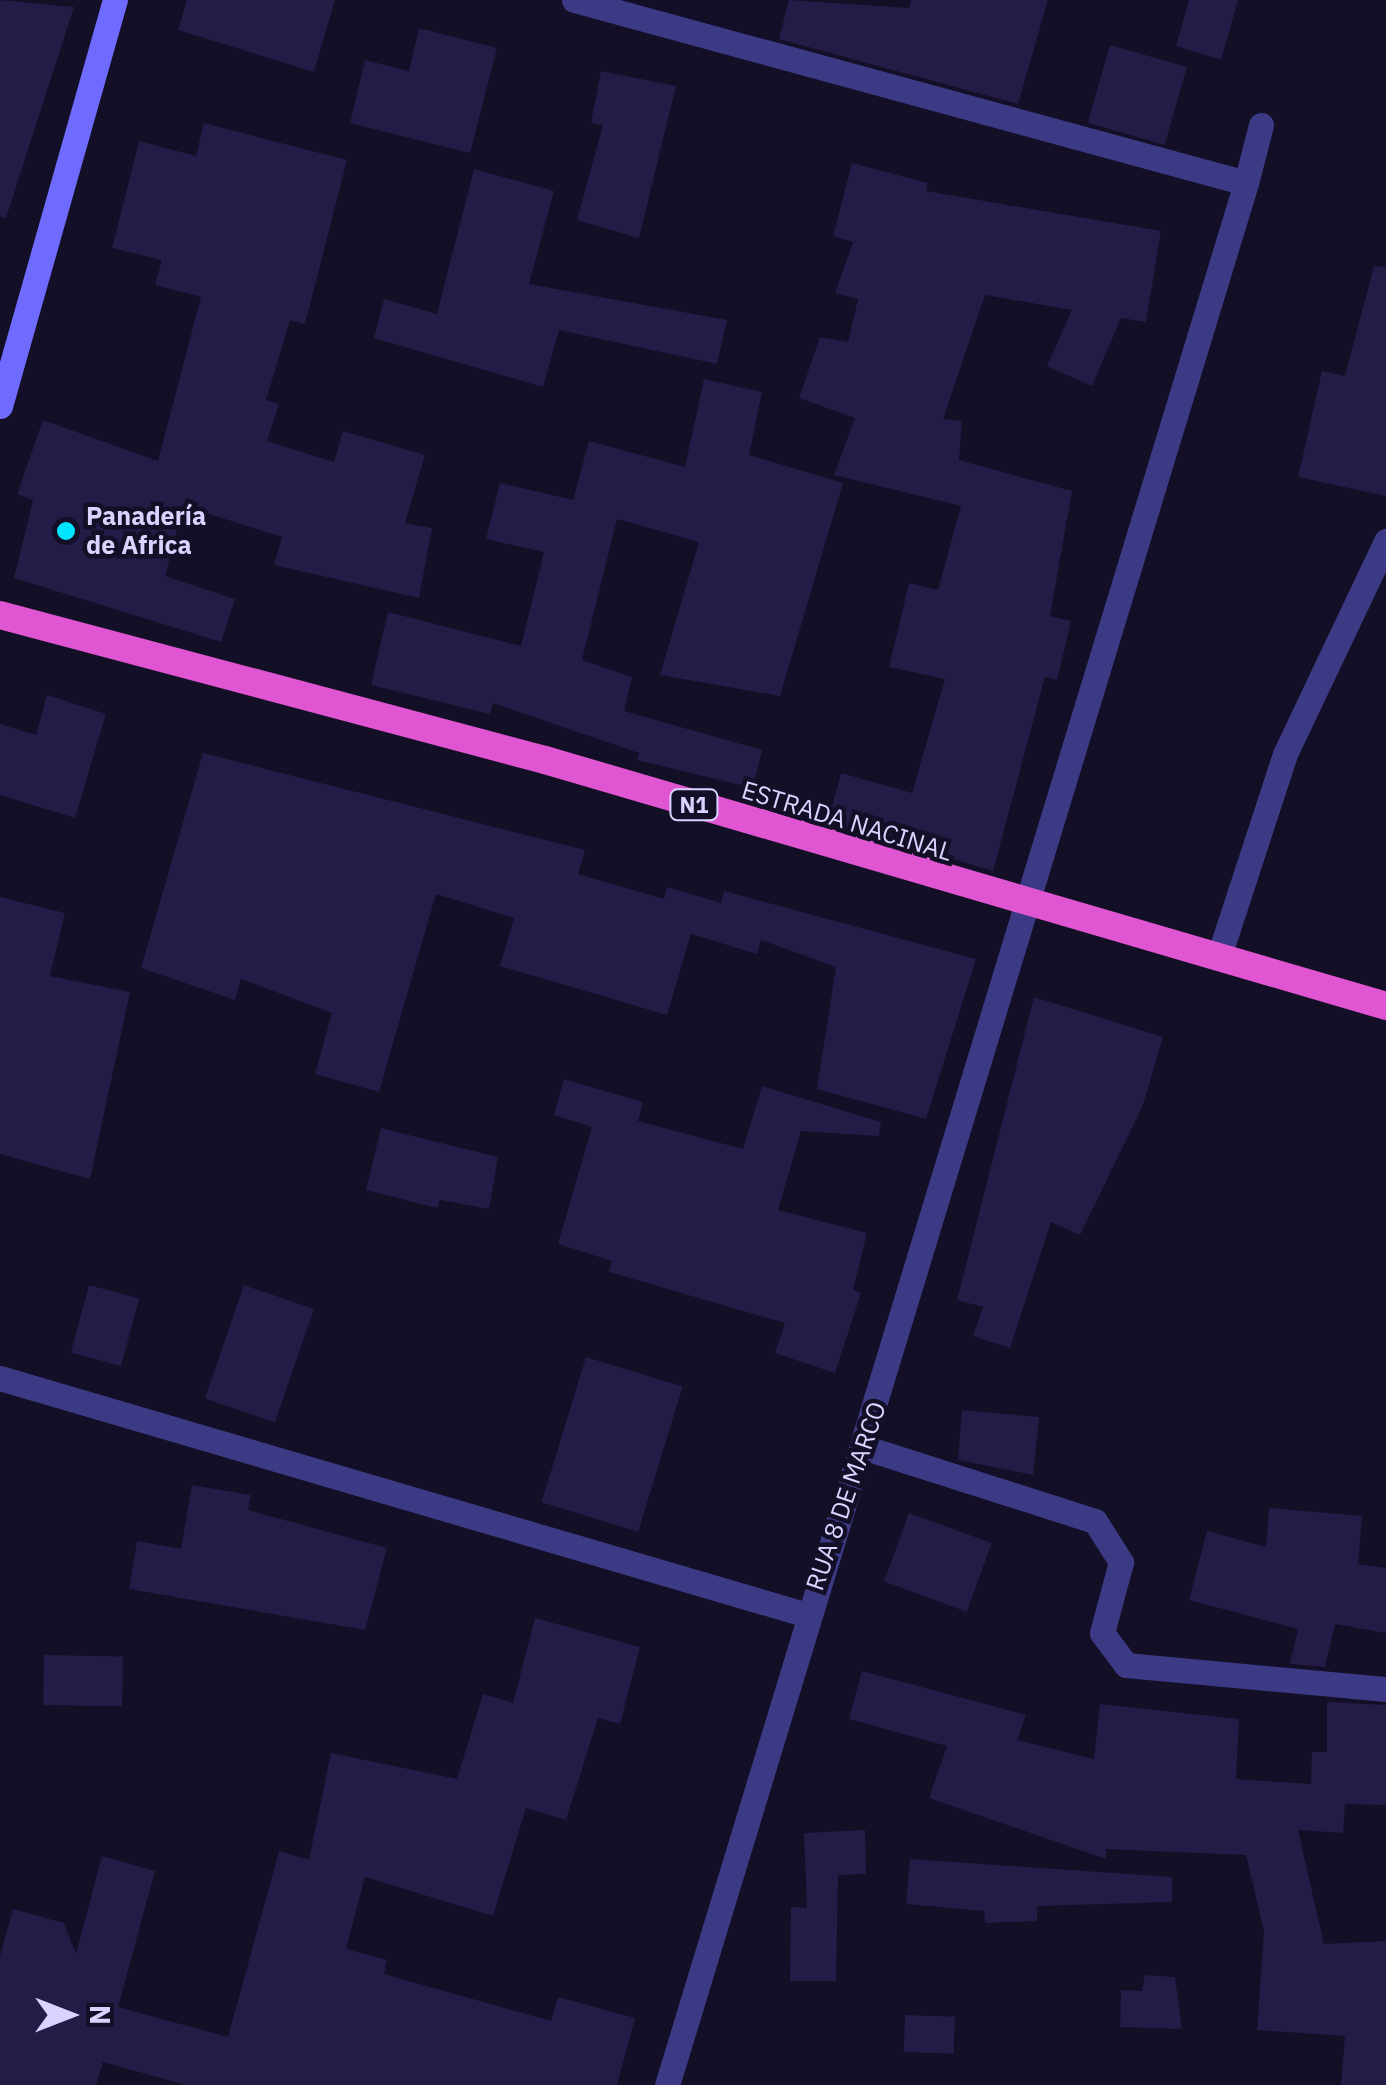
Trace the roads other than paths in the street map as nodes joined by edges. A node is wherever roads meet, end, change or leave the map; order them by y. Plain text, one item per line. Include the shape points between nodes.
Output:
1 (115, 0) edge
2 (574, 0) edge
3 (1260, 126) dead end
4 (1246, 183) junction
5 (0, 406) edge
6 (1386, 540) edge
7 (0, 615) edge
8 (1026, 907) junction
9 (1219, 956) junction
10 (1386, 1006) edge
11 (0, 1378) edge
12 (866, 1448) junction
13 (804, 1614) junction
14 (1386, 1689) edge
15 (667, 2085) edge

1 - 5 main road
2 - 4 street
3 - 4 street, RUA 8 DE MARCO
4 - 8 street, RUA 8 DE MARCO
6 - 9 street via 1285,754
7 - 8 highway, ESTRADA NACINAL / N1 via 545,760
8 - 9 highway, ESTRADA NACINAL / N1
8 - 12 street, RUA 8 DE MARCO
9 - 10 highway, ESTRADA NACINAL / N1
11 - 13 street
12 - 13 street, RUA 8 DE MARCO
12 - 14 street via 1095,1521 1121,1562 1102,1634 1108,1652 1126,1665
13 - 15 street, RUA 8 DE MARCO

